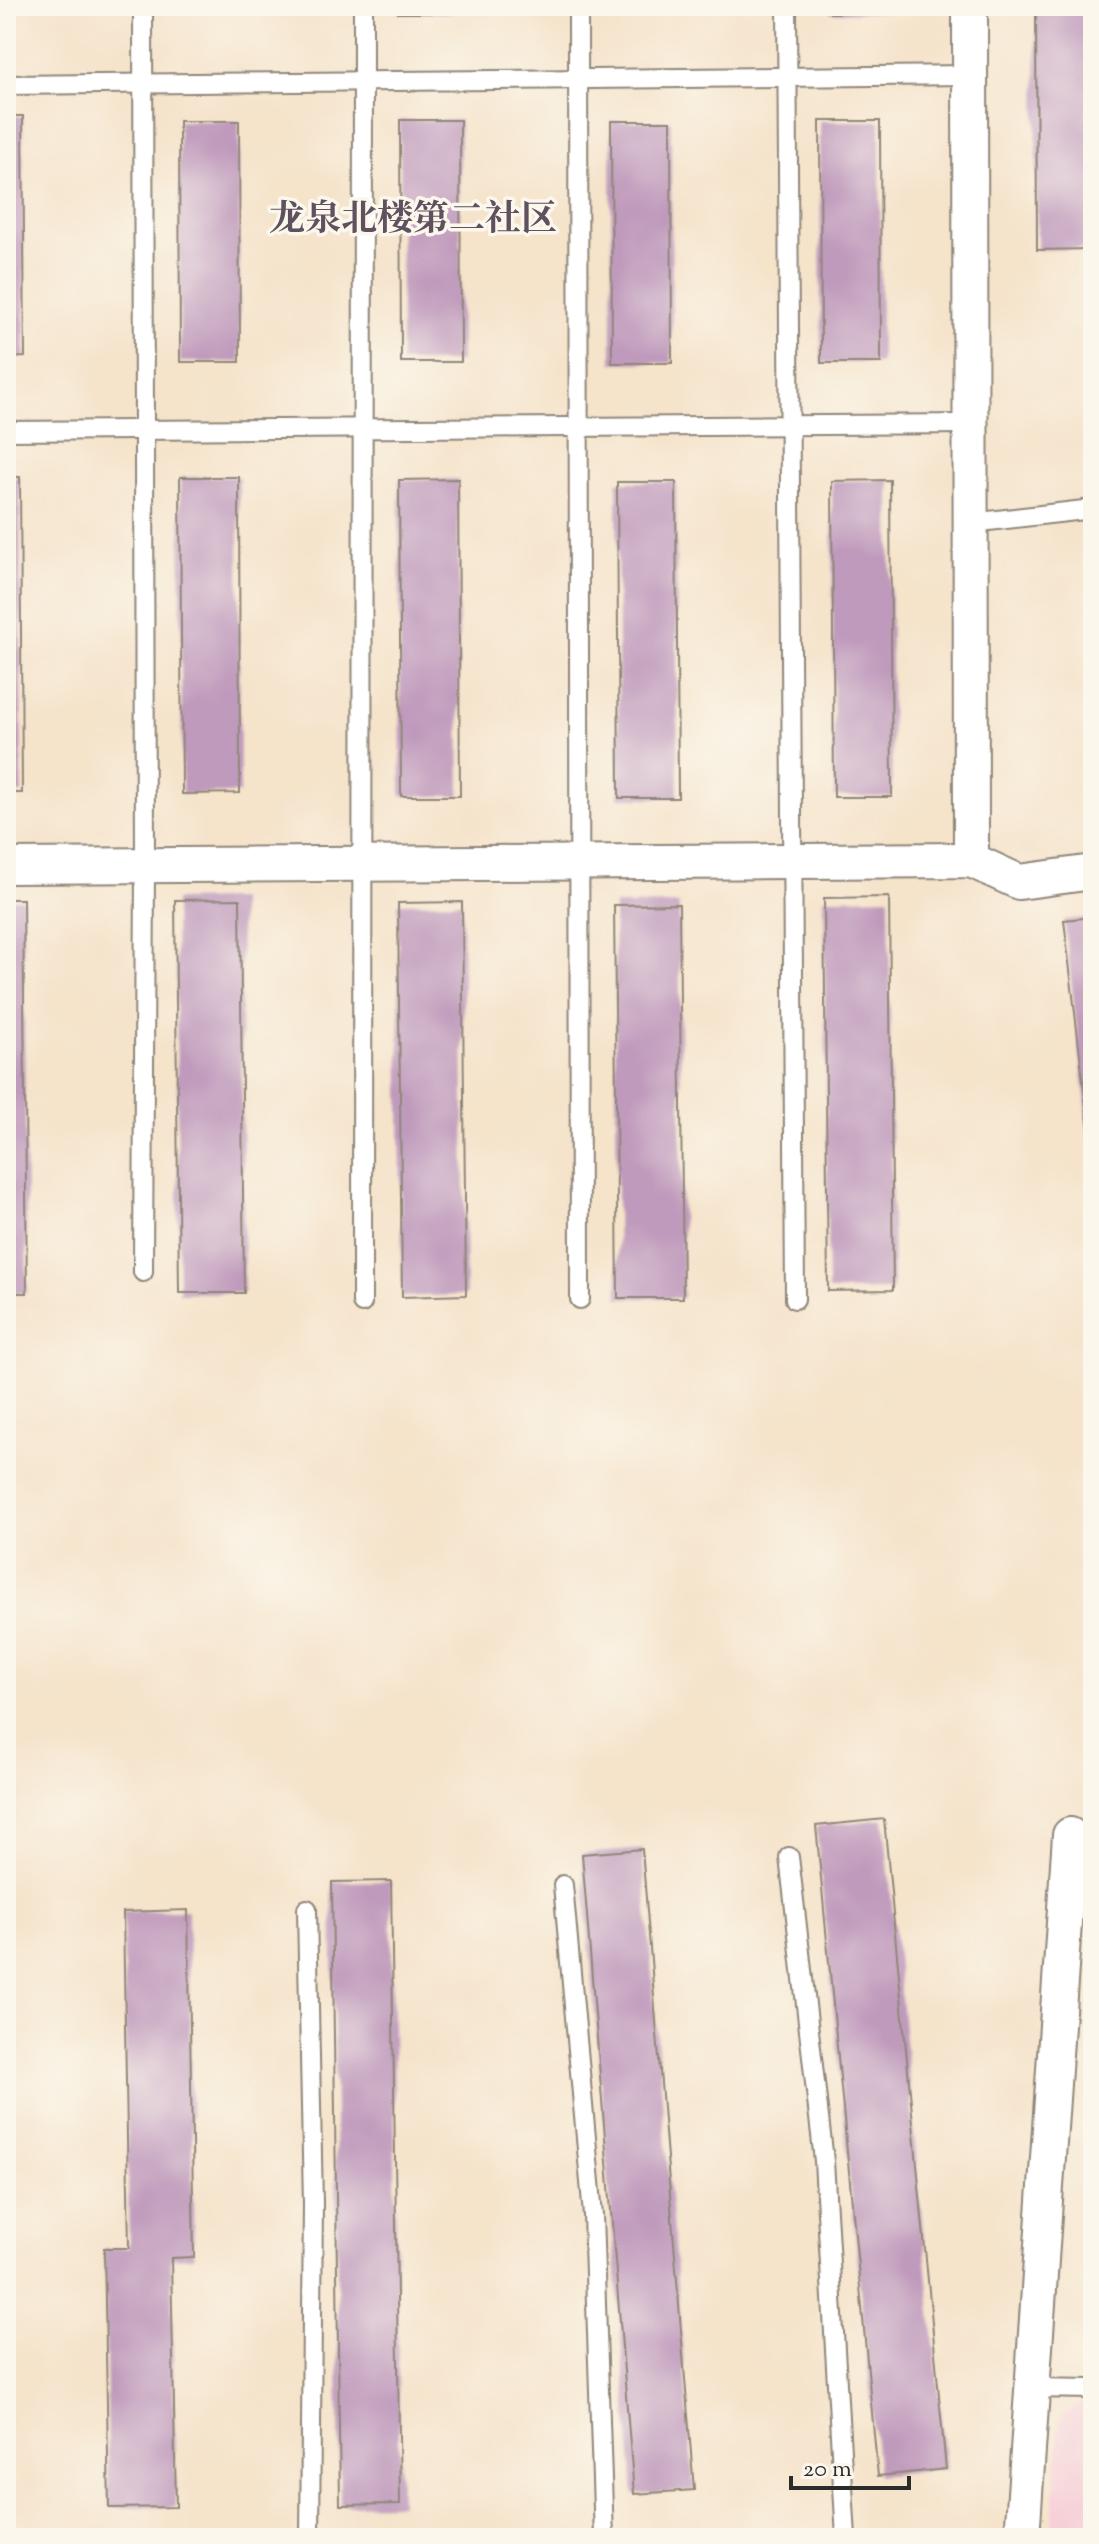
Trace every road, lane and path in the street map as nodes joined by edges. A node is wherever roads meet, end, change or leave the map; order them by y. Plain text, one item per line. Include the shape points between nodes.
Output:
1 (143, 6) edge
2 (363, 6) edge
3 (578, 6) edge
4 (787, 6) edge
5 (970, 6) edge
6 (970, 75) junction
7 (787, 77) junction
8 (578, 79) junction
9 (363, 81) junction
10 (143, 83) junction
11 (6, 85) edge
12 (971, 424) junction
13 (789, 425) junction
14 (579, 427) junction
15 (363, 428) junction
16 (143, 430) junction
17 (6, 431) edge
18 (1093, 509) edge
19 (971, 523) junction
20 (971, 860) junction
21 (792, 861) junction
22 (580, 862) junction
23 (362, 864) junction
24 (145, 865) junction
25 (6, 866) edge
26 (1093, 872) edge
27 (143, 1272) dead end
28 (580, 1299) dead end
29 (795, 1299) dead end
30 (362, 1303) dead end
31 (1070, 1835) dead end
32 (789, 1857) dead end
33 (563, 1885) dead end
34 (307, 1909) dead end
35 (1032, 2388) junction
36 (1093, 2389) edge
37 (310, 2538) edge
38 (604, 2538) edge
39 (846, 2538) edge
40 (1022, 2538) edge

1 - 10 lane
2 - 9 lane
3 - 8 lane
4 - 7 lane
5 - 6 street
6 - 7 lane
6 - 12 street
7 - 8 lane
7 - 13 lane
8 - 9 lane
8 - 14 lane
9 - 10 lane
9 - 15 lane
10 - 11 lane
10 - 16 lane
12 - 13 lane
12 - 19 street
13 - 14 lane
13 - 21 lane
14 - 15 lane
14 - 22 lane
15 - 16 lane
15 - 23 lane
16 - 17 lane
16 - 24 lane
18 - 19 lane
19 - 20 street
20 - 21 street
20 - 26 street via 1019,882
21 - 22 street
21 - 29 lane
22 - 23 street
22 - 28 lane
23 - 24 street
23 - 30 lane
24 - 25 street
24 - 27 lane
31 - 35 street
32 - 39 lane via 824,2161
33 - 38 lane via 593,2215
34 - 37 lane via 313,2204
35 - 36 lane
35 - 40 street

